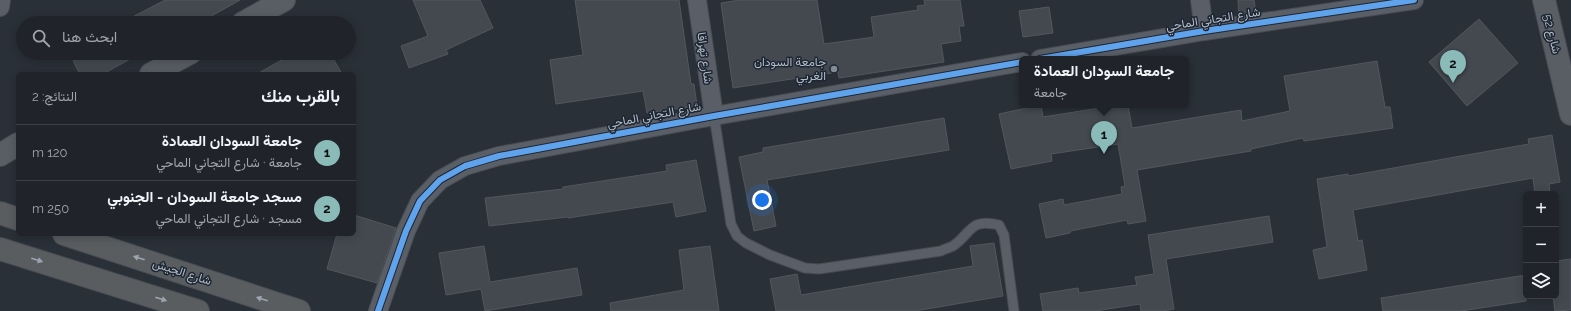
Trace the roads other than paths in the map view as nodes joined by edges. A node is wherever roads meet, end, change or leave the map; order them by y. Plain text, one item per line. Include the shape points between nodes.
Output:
1 (1, 0) edge
2 (284, 0) edge
3 (697, 0) edge
4 (1200, 0) edge
5 (1414, 0) edge
6 (1544, 0) edge
7 (0, 7) edge
8 (255, 16) edge
9 (1204, 30) junction
10 (1057, 56) edge
11 (177, 60) edge
12 (1019, 63) edge
13 (155, 72) edge
14 (1571, 114) edge
15 (714, 116) junction
16 (16, 145) edge
17 (0, 155) edge
18 (0, 213) edge
19 (16, 218) edge
20 (70, 236) edge
21 (0, 249) edge
22 (198, 311) edge
23 (299, 311) edge
24 (378, 311) edge
25 (1014, 311) edge

1 - 7 street
2 - 8 street
3 - 15 street, شارع تهراقا
4 - 9 street
5 - 9 street, شارع التجاني الماحي
6 - 14 street, شارع 52
9 - 10 street, شارع التجاني الماحي
11 - 13 street
12 - 15 street, شارع التجاني الماحي
15 - 24 street, شارع التجاني الماحي via 499,156 465,166 440,180 420,201 406,231
15 - 25 lane via 731,224 737,236 746,243 806,268 819,269 941,251 953,246 968,230 988,222 999,225 1004,235
16 - 17 street
18 - 19 highway
23 -> 20 highway, شارع الجيش
21 -> 22 highway

